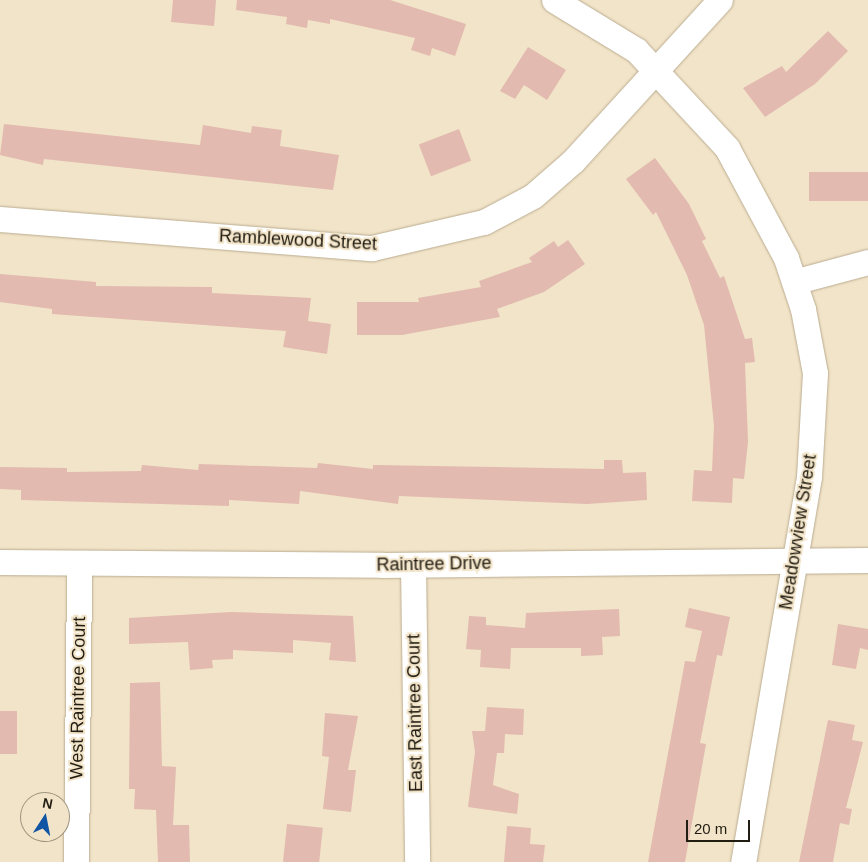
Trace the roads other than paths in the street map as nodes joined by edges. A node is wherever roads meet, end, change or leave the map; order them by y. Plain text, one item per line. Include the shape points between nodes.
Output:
1 (554, 0) edge
2 (720, 0) edge
3 (656, 72) junction
4 (0, 219) edge
5 (868, 262) edge
6 (797, 280) junction
7 (796, 559) junction
8 (868, 560) edge
9 (0, 562) edge
10 (79, 565) junction
11 (413, 565) junction
12 (76, 862) edge
13 (417, 862) edge
14 (742, 862) edge

1 - 3 street, Meadowview Street via 636,50
2 - 3 street, Ramblewood Street
3 - 4 street, Ramblewood Street via 573,161 533,196 484,222 442,234 372,248
3 - 6 street, Meadowview Street via 727,148
5 - 6 street
6 - 7 street, Meadowview Street via 815,373 809,478
7 - 8 street, Raintree Drive
7 - 11 street, Raintree Drive
7 - 14 street, Meadowview Street
9 - 10 street, Raintree Drive
10 - 11 street, Raintree Drive
10 - 12 street, West Raintree Court
11 - 13 street, East Raintree Court

